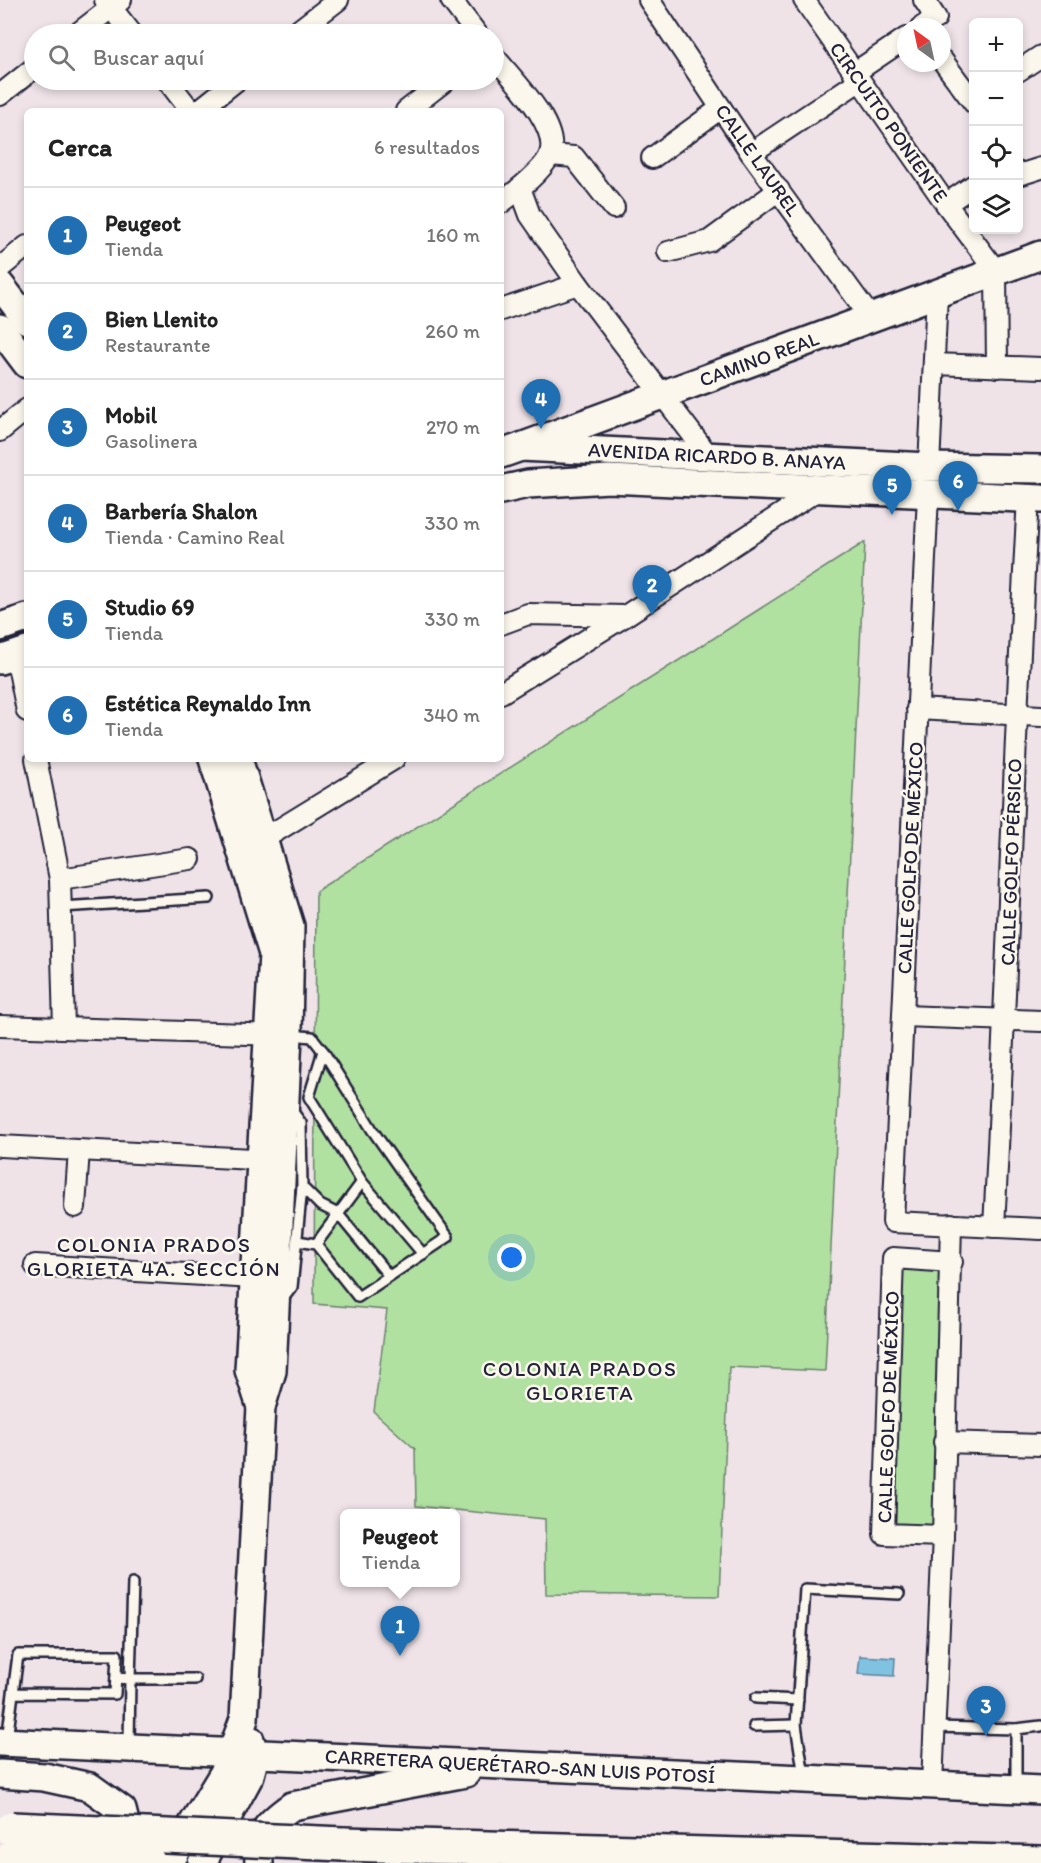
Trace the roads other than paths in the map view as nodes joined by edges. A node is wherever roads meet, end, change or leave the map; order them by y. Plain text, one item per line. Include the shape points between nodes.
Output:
1 (338, 0) edge
2 (452, 0) edge
3 (649, 0) edge
4 (804, 0) edge
5 (924, 0) edge
6 (113, 3) edge
7 (928, 18) edge
8 (89, 24) edge
9 (126, 24) edge
10 (307, 24) edge
11 (470, 24) edge
12 (897, 45) edge
13 (1041, 56) edge
14 (1023, 68) edge
15 (504, 69) edge
16 (951, 72) edge
17 (24, 76) edge
18 (856, 77) junction
19 (175, 90) edge
20 (224, 90) edge
21 (433, 90) edge
22 (0, 95) edge
23 (969, 97) edge
24 (189, 108) edge
25 (202, 108) edge
26 (410, 108) edge
27 (721, 108) junction
28 (751, 153) junction
29 (550, 155) junction
30 (652, 158) dead end
31 (1041, 168) edge
32 (1023, 174) edge
33 (969, 188) edge
34 (520, 189) junction
35 (779, 190) junction
36 (504, 201) edge
37 (946, 204) junction
38 (614, 208) dead end
39 (24, 248) edge
40 (668, 252) dead end
41 (1041, 255) edge
42 (0, 268) edge
43 (996, 271) junction
44 (578, 284) junction
45 (0, 285) edge
46 (937, 293) junction
47 (504, 309) edge
48 (24, 316) edge
49 (871, 318) junction
50 (0, 328) edge
51 (1041, 353) edge
52 (24, 360) edge
53 (934, 364) junction
54 (1006, 367) junction
55 (1041, 368) edge
56 (663, 395) junction
57 (24, 411) edge
58 (0, 430) edge
59 (511, 450) edge
60 (708, 455) junction
61 (929, 467) junction
62 (1041, 469) edge
63 (504, 489) edge
64 (818, 490) junction
65 (928, 495) junction
66 (1034, 498) edge
67 (625, 616) junction
68 (24, 619) edge
69 (504, 623) edge
70 (0, 627) edge
71 (14, 655) edge
72 (504, 691) edge
73 (24, 698) edge
74 (917, 709) junction
75 (1016, 714) junction
76 (1041, 716) edge
77 (37, 762) edge
78 (214, 762) edge
79 (239, 762) edge
80 (389, 762) edge
81 (253, 846) junction
82 (190, 859) dead end
83 (60, 879) junction
84 (209, 898) dead end
85 (61, 907) junction
86 (903, 1016) junction
87 (1005, 1020) junction
88 (1041, 1021) edge
89 (0, 1026) edge
90 (64, 1028) junction
91 (278, 1035) junction
92 (323, 1051) junction
93 (285, 1101) junction
94 (0, 1146) edge
95 (79, 1150) junction
96 (270, 1160) junction
97 (363, 1182) junction
98 (302, 1186) junction
99 (75, 1207) dead end
100 (338, 1214) junction
101 (951, 1224) junction
102 (994, 1227) junction
103 (1041, 1229) edge
104 (297, 1241) junction
105 (316, 1244) junction
106 (423, 1254) junction
107 (952, 1262) junction
108 (35, 1265) dead end
109 (389, 1276) junction
110 (254, 1278) junction
111 (273, 1311) junction
112 (261, 1340) junction
113 (944, 1442) junction
114 (1041, 1445) edge
115 (943, 1536) junction
116 (133, 1582) dead end
117 (899, 1594) dead end
118 (116, 1678) junction
119 (130, 1679) junction
120 (195, 1679) dead end
121 (13, 1693) junction
122 (756, 1698) dead end
123 (798, 1700) junction
124 (796, 1725) junction
125 (754, 1726) dead end
126 (1041, 1726) edge
127 (934, 1727) junction
128 (1016, 1729) junction
129 (3, 1742) edge
130 (129, 1748) junction
131 (244, 1754) junction
132 (505, 1764) junction
133 (0, 1774) edge
134 (804, 1779) junction
135 (932, 1784) junction
136 (1029, 1789) edge
137 (6, 1843) edge
138 (125, 1863) edge
139 (149, 1863) edge
140 (169, 1863) edge
141 (202, 1863) edge
142 (260, 1863) edge
143 (1041, 1863) edge

1 - 10 street
2 - 11 street
3 - 27 street, CALLE LAUREL
4 - 18 street, CIRCUITO PONIENTE
5 - 7 street
6 - 8 street
6 - 9 street
12 - 18 street
13 - 14 street
15 - 29 street via 541,115 552,136
16 - 23 street
17 - 22 street
18 - 28 street
18 - 37 street, CIRCUITO PONIENTE
19 - 24 street
20 - 25 street
21 - 26 street
27 - 28 street, CALLE LAUREL
27 - 30 street
28 - 35 street, CALLE LAUREL
29 - 34 street
29 - 38 street via 574,157
31 - 32 street
33 - 37 street
34 - 36 street
34 - 44 street via 530,215
35 - 40 street via 709,241
35 - 49 street, CALLE LAUREL
37 - 43 street, CIRCUITO PONIENTE
39 - 42 street
41 - 43 main road, CAMINO REAL
43 - 46 main road, CAMINO REAL
43 - 54 street
44 - 47 street
44 - 56 street
45 - 48 main road
46 - 49 main road, CAMINO REAL
46 - 53 street
49 - 56 main road, CAMINO REAL
50 - 52 main road
51 - 54 street
53 - 54 street
53 - 61 street
54 - 55 street
56 - 59 main road, CAMINO REAL
56 - 60 street
57 - 58 street
59 - 60 main road, AVENIDA RICARDO B. ANAYA
60 - 61 main road, AVENIDA RICARDO B. ANAYA
61 - 62 main road, AVENIDA RICARDO B. ANAYA
63 - 64 main road, AVENIDA RICARDO B. ANAYA via 609,479
64 - 65 main road, AVENIDA RICARDO B. ANAYA
64 - 67 street
65 - 66 main road, AVENIDA RICARDO B. ANAYA
65 - 74 street, CALLE GOLFO DE MÉXICO
66 - 75 street, CALLE GOLFO PÉRSICO
67 - 69 street via 528,614
67 - 72 street
68 - 70 main road
71 - 73 street
74 - 75 street
74 - 86 street, CALLE GOLFO DE MÉXICO
75 - 76 street
75 - 87 street, CALLE GOLFO PÉRSICO
77 - 83 street
78 - 81 main road
79 - 81 main road
80 - 81 street
81 - 91 main road via 273,954
82 - 83 street
83 - 85 street
84 - 85 lane
85 - 90 street
86 - 87 street
86 - 101 street, CALLE GOLFO DE MÉXICO via 893,1222
87 - 88 street
87 - 102 street, CALLE GOLFO PÉRSICO
89 - 90 street
90 - 91 street
91 - 92 lane via 312,1037
91 - 93 main road
91 - 96 main road
92 - 97 lane via 309,1097
92 - 106 lane via 448,1237
93 - 96 main road
93 - 98 lane via 301,1123
94 - 95 street
95 - 96 street
95 - 99 street
96 - 110 main road
96 - 111 main road
97 - 100 lane
97 - 106 lane
98 - 100 lane via 320,1205
98 - 104 lane
100 - 105 lane
100 - 109 lane
101 - 102 street
101 - 107 street
102 - 103 street
104 - 105 lane
104 - 111 lane via 292,1287
105 - 109 lane via 358,1297
106 - 109 lane
107 - 113 street
107 - 115 street, CALLE GOLFO DE MÉXICO via 893,1258 884,1534
108 - 110 street
110 - 112 main road
111 - 112 main road
112 - 131 main road
113 - 114 street
113 - 115 street
115 - 127 street
116 - 119 lane
117 - 123 lane via 805,1589
118 - 119 lane
118 - 121 lane via 115,1694
118 - 121 lane via 117,1655 18,1655
119 - 120 lane
119 - 130 lane
121 - 129 lane
122 - 123 lane
123 - 124 lane
124 - 125 lane
124 - 134 lane
126 - 128 lane
127 - 128 lane
127 - 135 street
128 - 136 lane
129 - 130 main road, CARRETERA QUERÉTARO-SAN LUIS POTOSÍ
130 - 131 main road, CARRETERA QUERÉTARO-SAN LUIS POTOSÍ
131 - 132 main road, CARRETERA QUERÉTARO-SAN LUIS POTOSÍ
131 - 140 main road via 225,1771
131 - 141 main road via 250,1775
132 - 134 main road, CARRETERA QUERÉTARO-SAN LUIS POTOSÍ
132 - 142 main road via 292,1806 269,1822 258,1846
133 - 138 main road via 44,1777 90,1787 122,1810 131,1846
134 - 135 main road, CARRETERA QUERÉTARO-SAN LUIS POTOSÍ
135 - 136 main road, CARRETERA QUERÉTARO-SAN LUIS POTOSÍ
137 - 139 highway, bridge
137 - 143 highway, bridge via 343,1844

